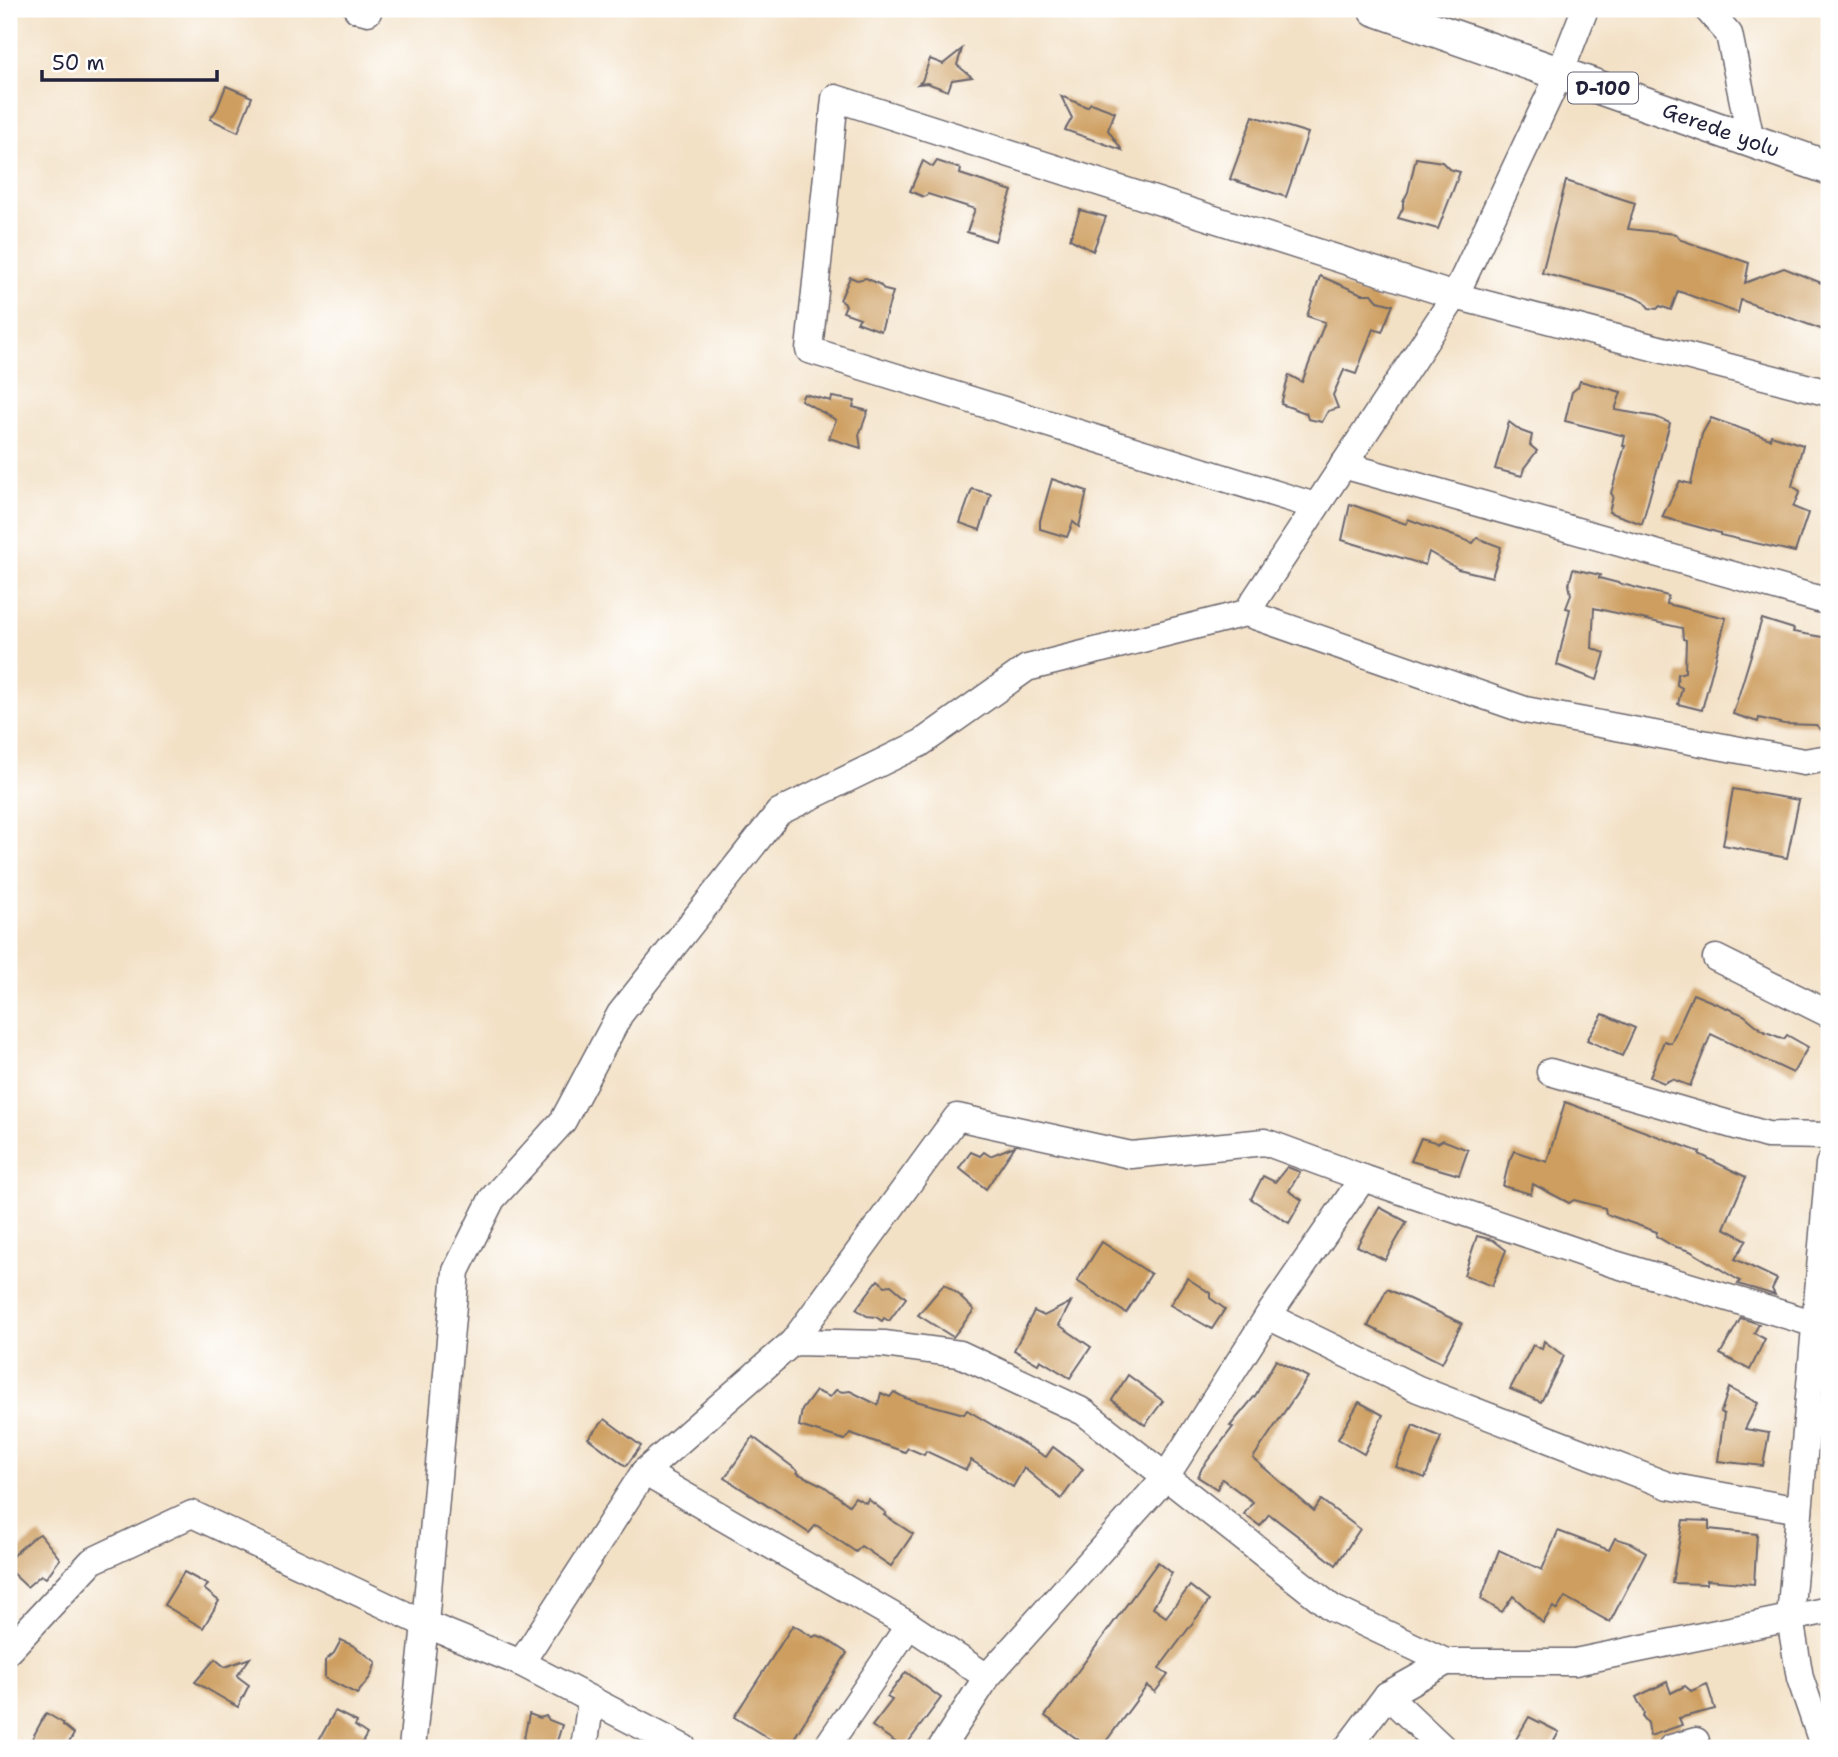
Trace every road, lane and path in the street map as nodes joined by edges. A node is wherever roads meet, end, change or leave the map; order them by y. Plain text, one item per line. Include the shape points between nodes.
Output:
1 (1375, 9) edge
2 (1586, 9) edge
3 (1707, 9) edge
4 (1560, 73) junction
5 (1751, 140) junction
6 (1829, 168) edge
7 (1455, 296) junction
8 (1829, 393) edge
9 (1343, 465) junction
10 (1315, 506) junction
11 (1829, 602) edge
12 (1246, 613) junction
13 (1829, 758) edge
14 (1716, 958) dead end
15 (1829, 1014) edge
16 (1550, 1072) dead end
17 (1829, 1136) edge
18 (1829, 1177) edge
19 (1363, 1178) junction
20 (1268, 1316) junction
21 (1816, 1324) junction
22 (793, 1342) junction
23 (644, 1472) junction
24 (1165, 1478) junction
25 (1799, 1510) junction
26 (1829, 1610) edge
27 (1790, 1618) junction
28 (425, 1623) junction
29 (909, 1625) junction
30 (9, 1650) edge
31 (1446, 1662) junction
32 (522, 1663) junction
33 (987, 1676) junction
34 (1387, 1695) junction
35 (591, 1699) junction
36 (412, 1748) edge
37 (584, 1748) edge
38 (684, 1748) edge
39 (827, 1748) edge
40 (941, 1748) edge
41 (1347, 1748) edge
42 (1443, 1748) edge
43 (1824, 1748) edge

1 - 4 main road, Gerede yolu / D-100
2 - 4 street
3 - 5 street via 1729,34
4 - 5 main road, Gerede yolu / D-100
4 - 7 street
5 - 6 main road, Gerede yolu / D-100
7 - 8 street
7 - 9 street
7 - 10 street via 835,98 809,351
9 - 10 street
9 - 11 street
10 - 12 street
12 - 13 street via 1525,710 1804,762
12 - 28 street via 1027,668 921,743 779,811 620,1014 563,1121 492,1199 456,1271
14 - 15 street
16 - 17 street via 1767,1135
18 - 21 street
19 - 20 street
19 - 21 street via 1611,1263
19 - 22 street via 1265,1142 1131,1155 957,1117
20 - 24 street
20 - 25 street via 1418,1389 1669,1486
21 - 25 street
22 - 23 street
22 - 24 street via 884,1344 960,1354 1084,1412
23 - 29 street
23 - 32 street
24 - 31 street via 1332,1608
24 - 33 street
25 - 27 street
26 - 27 street
27 - 31 street via 1575,1662
27 - 43 street via 1800,1678
28 - 30 street via 191,1514 92,1561
28 - 32 street
28 - 36 street
29 - 33 street
29 - 39 street
31 - 34 street
32 - 35 street
33 - 40 street
34 - 41 street
34 - 42 street
35 - 37 street
35 - 38 street

